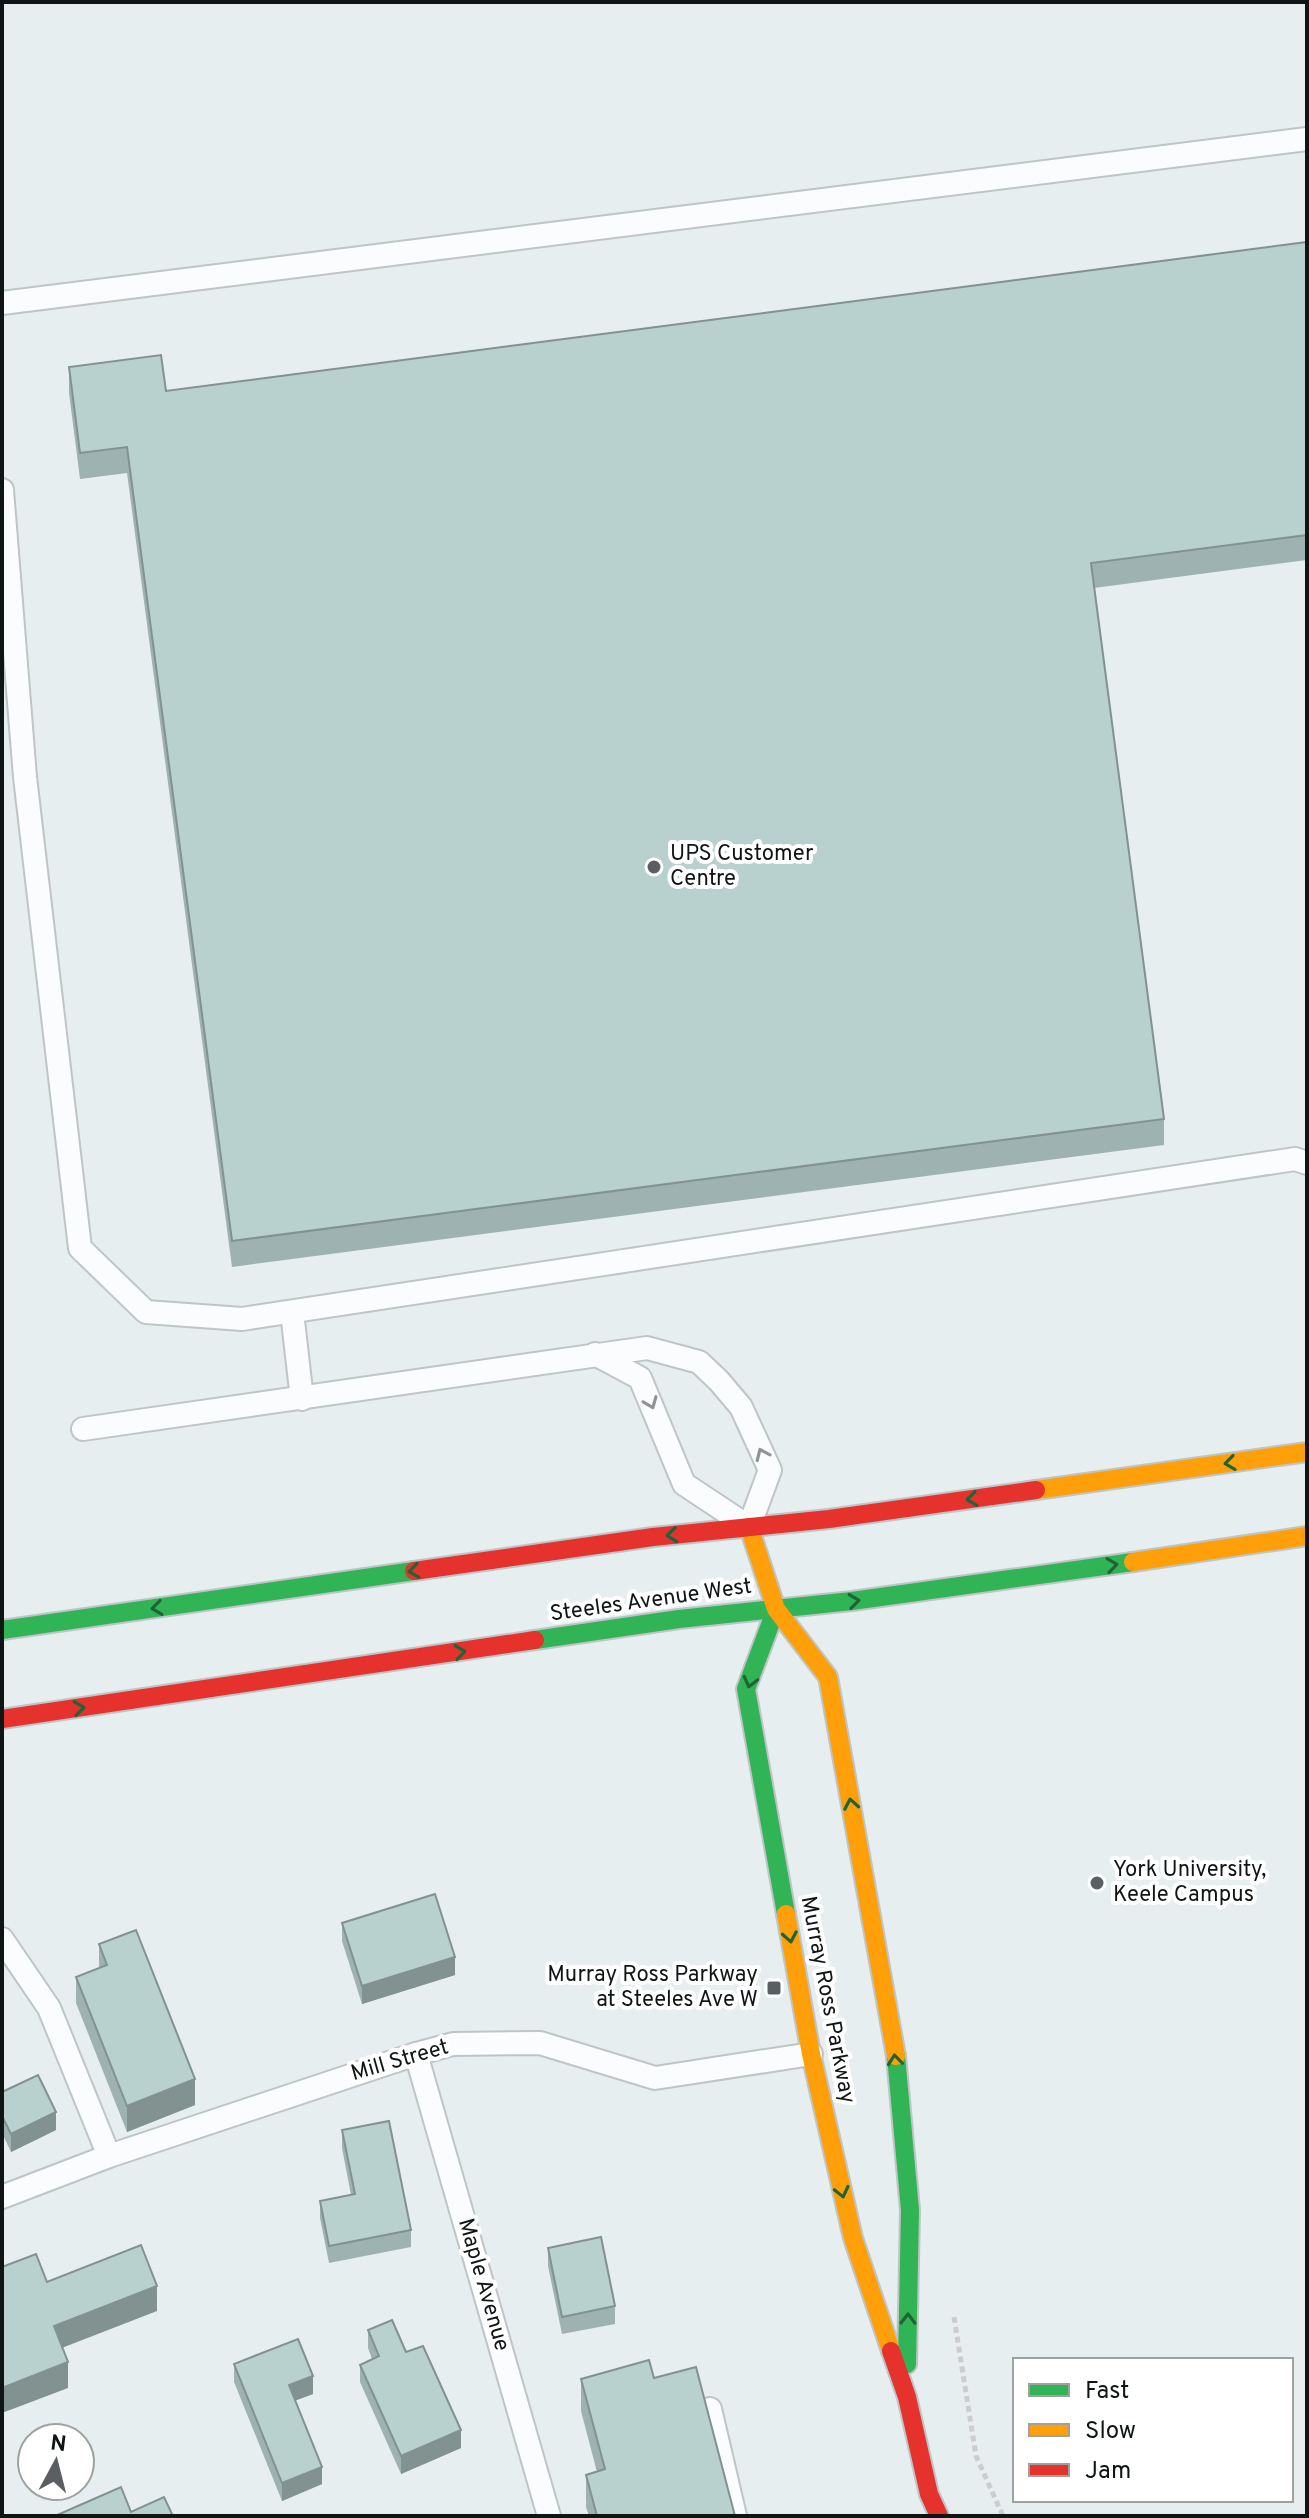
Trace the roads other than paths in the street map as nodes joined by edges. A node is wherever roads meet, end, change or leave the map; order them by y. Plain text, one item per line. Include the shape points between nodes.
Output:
1 (1307, 139) edge
2 (2, 303) edge
3 (2, 490) edge
4 (1307, 1163) edge
5 (292, 1312) junction
6 (595, 1354) junction
7 (302, 1399) junction
8 (83, 1429) dead end
9 (1307, 1452) edge
10 (749, 1527) junction
11 (1307, 1536) edge
12 (776, 1609) junction
13 (2, 1630) edge
14 (2, 1719) edge
15 (2, 1939) edge
16 (416, 2054) junction
17 (811, 2054) junction
18 (109, 2156) junction
19 (2, 2197) edge
20 (907, 2397) junction
21 (710, 2409) edge
22 (549, 2516) edge
23 (735, 2516) edge
24 (939, 2516) edge

1 - 2 lane
3 - 5 lane via 25,777 80,1248 146,1312 242,1319
4 - 5 lane via 1295,1159
5 - 7 lane
6 - 7 lane
6 -> 10 lane via 640,1378 684,1484
10 -> 6 lane via 770,1470 741,1407 719,1381 699,1362 647,1348
7 - 8 lane
9 -> 10 main road
10 - 12 main road, Murray Ross Parkway
10 -> 13 main road
12 -> 11 main road, Steeles Avenue West
14 -> 12 main road, Steeles Avenue West
12 -> 17 main road, Murray Ross Parkway via 746,1689
20 -> 12 main road, Murray Ross Parkway via 910,2210 895,2049 828,1677
15 - 18 lane via 49,2008
16 - 17 lane, Mill Street via 453,2044 540,2043 655,2078
16 - 18 lane, Mill Street
16 - 22 lane, Maple Avenue
17 -> 20 main road, Murray Ross Parkway via 853,2238
18 - 19 lane, Mill Street
20 - 24 main road, Murray Ross Parkway
21 - 23 lane

